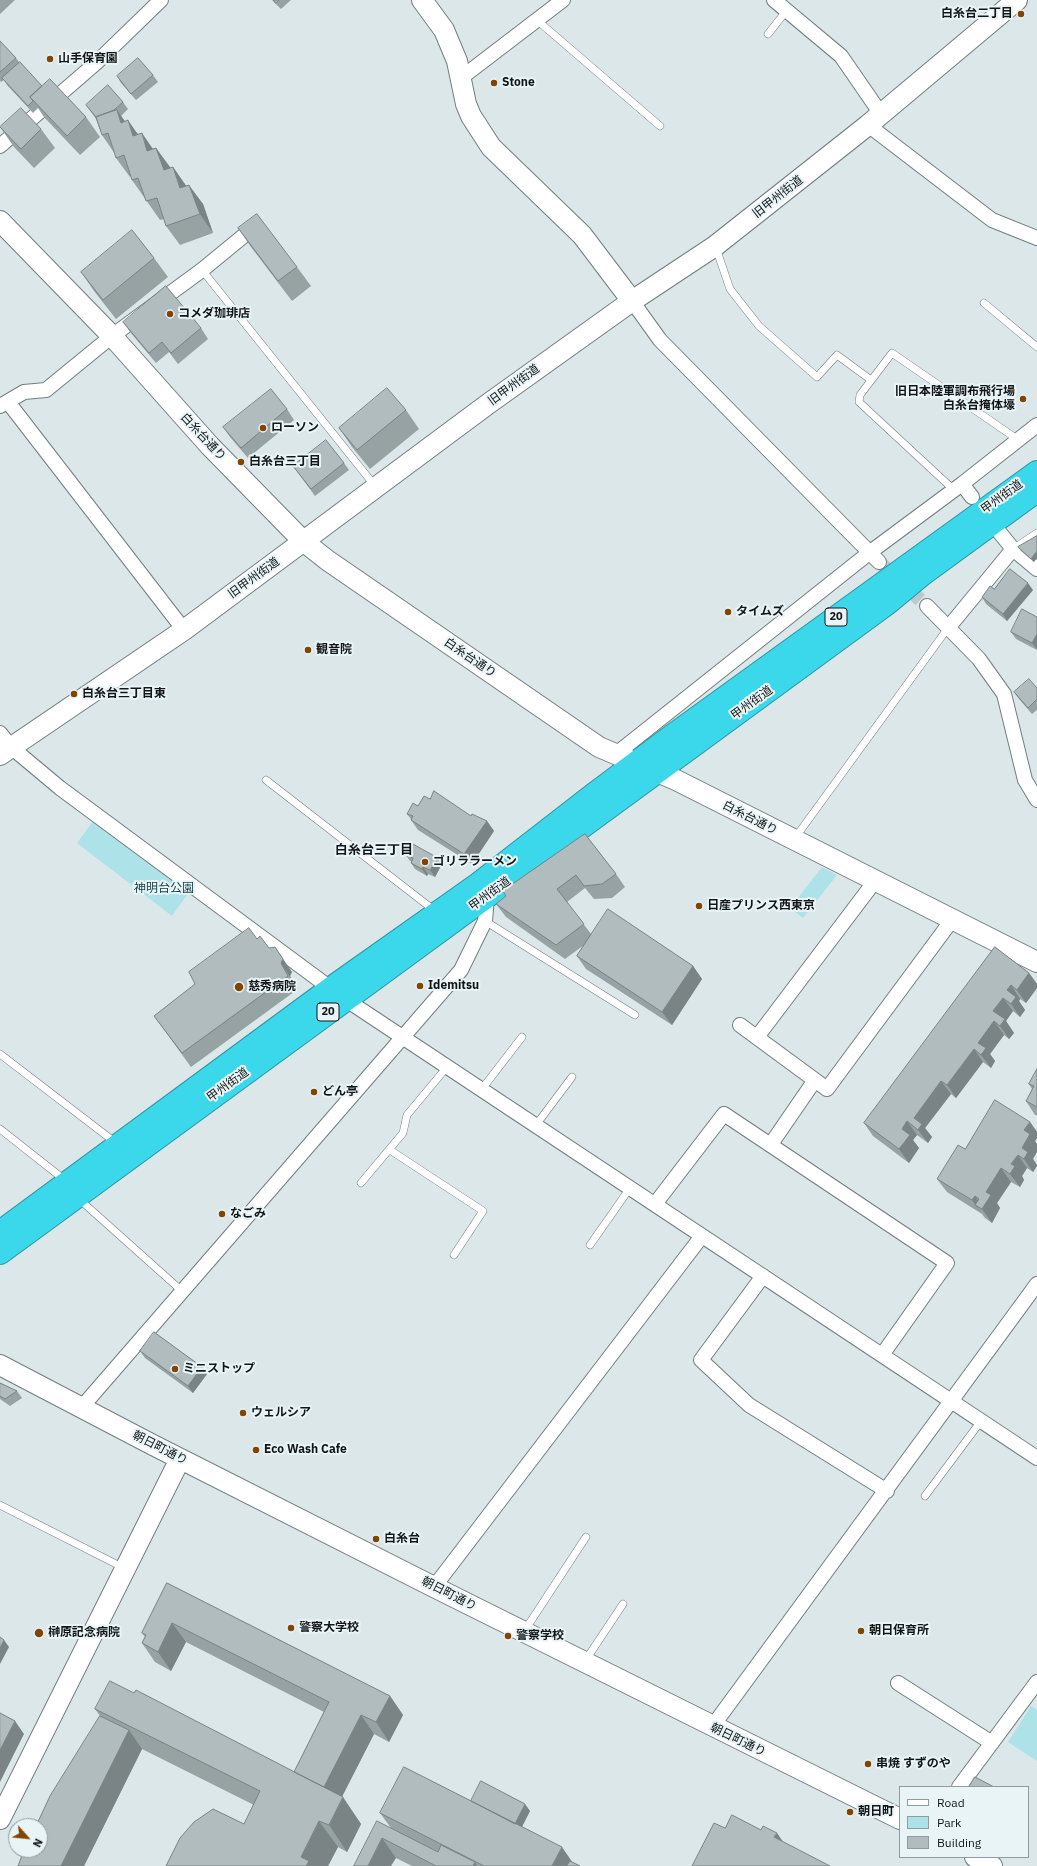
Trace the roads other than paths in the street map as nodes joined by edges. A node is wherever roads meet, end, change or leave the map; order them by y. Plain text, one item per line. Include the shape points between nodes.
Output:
1 (161, 0) edge
2 (422, 0) edge
3 (563, 0) edge
4 (774, 0) edge
5 (1017, 0) edge
6 (787, 10) junction
7 (538, 21) junction
8 (768, 34) dead end
9 (461, 78) junction
10 (875, 120) junction
11 (660, 126) dead end
12 (0, 146) edge
13 (0, 220) edge
14 (252, 230) edge
15 (1037, 238) edge
16 (715, 246) junction
17 (202, 270) junction
18 (632, 301) junction
19 (984, 303) dead end
20 (112, 336) junction
21 (1037, 347) edge
22 (871, 380) junction
23 (4, 404) edge
24 (1037, 425) edge
25 (1017, 439) junction
26 (1037, 472) edge
27 (377, 487) junction
28 (958, 487) junction
29 (1037, 491) edge
30 (972, 497) dead end
31 (1000, 533) dead end
32 (1037, 533) edge
33 (303, 541) junction
34 (1013, 549) junction
35 (874, 558) junction
36 (1037, 569) edge
37 (927, 606) tunnel mouth
38 (948, 628) junction
39 (184, 630) junction
40 (4, 745) edge
41 (616, 754) junction
42 (636, 763) junction
43 (658, 772) junction
44 (266, 780) dead end
45 (1037, 800) edge
46 (794, 840) junction
47 (875, 881) junction
48 (487, 897) junction
49 (437, 913) junction
50 (952, 920) junction
51 (485, 921) junction
52 (1037, 962) edge
53 (338, 993) junction
54 (635, 1015) dead end
55 (740, 1025) dead end
56 (403, 1037) junction
57 (522, 1037) dead end
58 (757, 1037) junction
59 (0, 1054) edge
60 (447, 1067) junction
61 (572, 1077) dead end
62 (815, 1080) junction
63 (482, 1089) junction
64 (536, 1125) junction
65 (0, 1129) edge
66 (771, 1144) junction
67 (119, 1146) junction
68 (390, 1150) junction
69 (360, 1183) dead end
70 (630, 1188) junction
71 (73, 1190) junction
72 (655, 1204) junction
73 (0, 1232) edge
74 (702, 1236) junction
75 (590, 1245) dead end
76 (0, 1253) edge
77 (454, 1254) dead end
78 (763, 1276) junction
79 (1037, 1284) edge
80 (183, 1292) junction
81 (882, 1355) junction
82 (0, 1365) edge
83 (951, 1400) junction
84 (81, 1408) junction
85 (981, 1421) junction
86 (1037, 1458) edge
87 (180, 1459) junction
88 (887, 1491) junction
89 (925, 1496) dead end
90 (0, 1505) edge
91 (586, 1537) dead end
92 (126, 1569) junction
93 (434, 1587) junction
94 (623, 1604) dead end
95 (524, 1632) junction
96 (585, 1662) junction
97 (1037, 1682) edge
98 (898, 1683) dead end
99 (712, 1727) junction
100 (992, 1743) junction
101 (960, 1786) edge
102 (0, 1818) edge
103 (899, 1820) edge
104 (977, 1858) edge
105 (992, 1866) edge

1 - 12 street via 96,63
2 - 9 street via 444,30
3 - 7 street
4 - 6 street
5 - 10 street, 旧甲州街道
6 - 8 lane
6 - 10 street via 841,56
7 - 9 street
7 - 11 lane
9 - 18 street via 471,116 491,147 582,235
10 - 15 street via 992,220
10 - 16 street, 旧甲州街道
13 - 20 street, 白糸台通り
14 - 17 street
16 - 18 street, 旧甲州街道
16 - 22 lane via 730,289 758,326 817,377 837,355
17 - 20 street
17 - 27 lane
18 - 27 street, 旧甲州街道
18 - 35 street via 660,340
19 - 21 lane
20 - 23 street via 46,390 24,392
20 - 33 street, 白糸台通り via 210,446
22 - 25 lane via 892,352
22 - 28 lane via 860,395 859,402
23 - 39 street
24 - 25 street
25 - 28 street
26 - 42 highway, 甲州街道 / 20
27 - 33 street, 旧甲州街道
28 - 30 street
28 - 35 street
29 - 43 highway, 甲州街道 / 20
31 - 34 street
32 - 34 lane
33 - 39 street, 旧甲州街道
33 - 41 street, 白糸台通り via 599,747
34 - 36 street
34 - 38 street
35 - 41 street
37 - 38 street
38 - 45 street via 979,660 1004,694 1025,780
38 - 46 lane
39 - 40 street, 旧甲州街道
40 - 53 street
41 - 42 street, 白糸台通り
42 - 43 street, 白糸台通り
42 - 49 highway, 甲州街道 / 20
43 - 46 street, 白糸台通り
43 - 48 highway, 甲州街道 / 20
44 - 49 lane
46 - 47 street, 白糸台通り
47 - 50 street, 白糸台通り
47 - 58 street
48 - 51 street
48 - 53 highway, 甲州街道 / 20
49 - 53 highway, 甲州街道 / 20
50 - 52 street, 白糸台通り
50 - 62 street via 827,1089
51 - 54 lane
51 - 56 street via 461,970
53 - 56 street
53 - 67 highway, 甲州街道 / 20
53 - 71 highway, 甲州街道 / 20
55 - 58 street
56 - 60 street
56 - 80 street
57 - 63 lane
58 - 62 street
59 - 67 lane
60 - 63 street
60 - 68 lane via 406,1115 403,1133
61 - 64 lane
62 - 66 street
63 - 64 street
64 - 70 street
65 - 71 lane
66 - 72 street via 724,1114
66 - 81 street via 947,1263
67 - 71 highway, 甲州街道 / 20
68 - 69 lane
68 - 77 lane via 482,1211
70 - 72 street
70 - 75 lane
71 - 73 highway, 甲州街道 / 20
71 - 76 highway, 甲州街道 / 20
71 - 80 lane
72 - 74 street
74 - 78 street
74 - 93 street
78 - 81 street
78 - 88 street via 701,1360 749,1404
79 - 83 street
80 - 84 street
81 - 83 street
82 - 84 street, 朝日町通り
83 - 85 street
83 - 88 street
84 - 87 street, 朝日町通り
85 - 86 street
85 - 89 lane
87 - 92 street
87 - 93 street, 朝日町通り
88 - 99 street
90 - 92 lane
91 - 95 lane
92 - 102 street
93 - 95 street, 朝日町通り
94 - 96 lane
95 - 96 street, 朝日町通り
96 - 99 street, 朝日町通り
97 - 100 street
98 - 100 street
99 - 103 street, 朝日町通り
100 - 101 street
104 - 105 street

